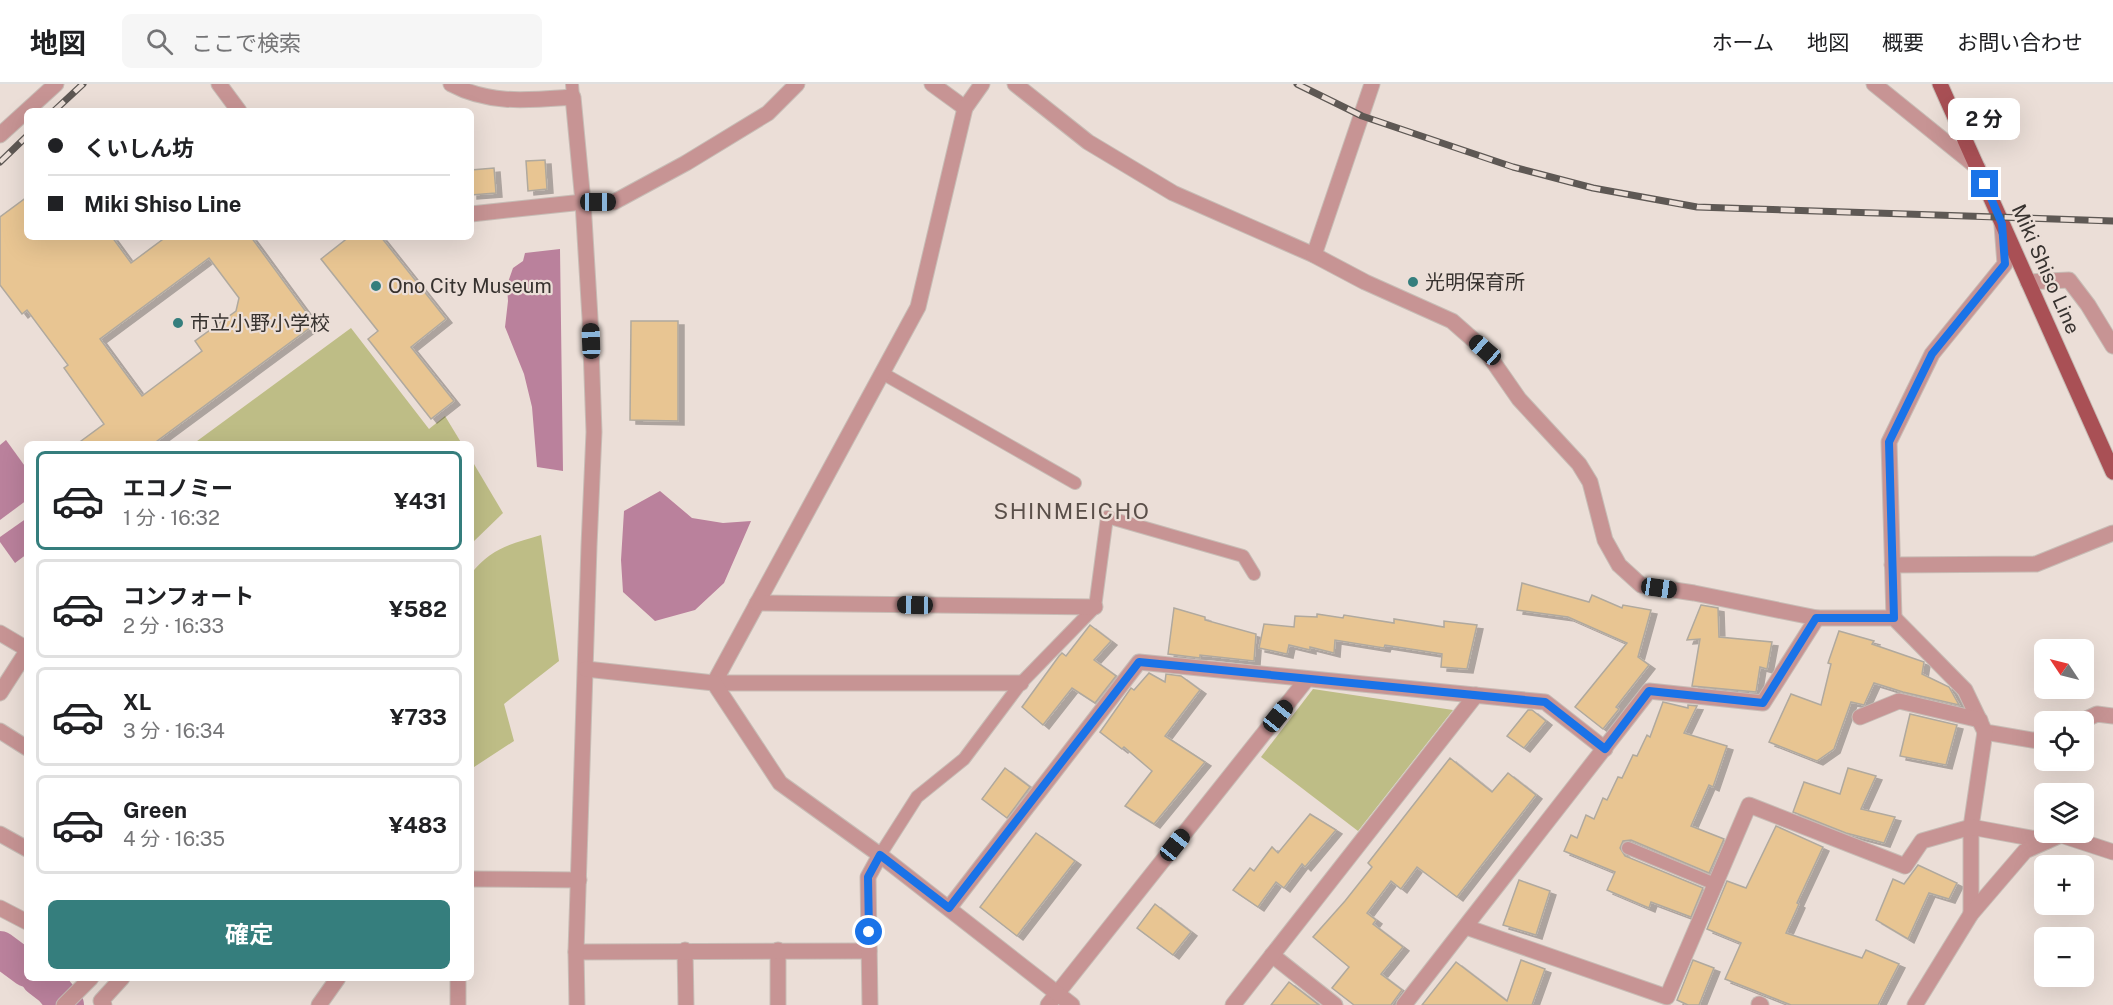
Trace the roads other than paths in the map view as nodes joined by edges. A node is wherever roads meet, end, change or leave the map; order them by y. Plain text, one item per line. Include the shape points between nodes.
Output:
1 (56, 84) edge
2 (219, 84) edge
3 (451, 84) edge
4 (797, 84) edge
5 (932, 84) edge
6 (981, 84) edge
7 (1015, 84) edge
8 (1372, 84) edge
9 (1874, 84) edge
10 (1940, 84) edge
11 (573, 91) edge
12 (30, 108) edge
13 (237, 108) edge
14 (965, 108) junction
15 (24, 113) edge
16 (0, 135) edge
17 (1978, 168) junction
18 (583, 202) junction
19 (474, 214) edge
20 (2002, 224) junction
21 (1314, 255) junction
22 (2028, 282) junction
23 (2113, 346) edge
24 (882, 373) junction
25 (2113, 472) edge
26 (1075, 483) dead end
27 (2113, 533) edge
28 (1893, 566) junction
29 (1254, 574) dead end
30 (757, 603) junction
31 (1095, 607) junction
32 (1816, 618) junction
33 (1894, 618) junction
34 (0, 633) edge
35 (24, 648) edge
36 (24, 655) edge
37 (586, 669) junction
38 (1307, 679) junction
39 (1021, 682) junction
40 (714, 683) junction
41 (0, 693) edge
42 (1476, 695) junction
43 (2094, 715) edge
44 (2113, 716) edge
45 (1860, 717) dead end
46 (1983, 726) junction
47 (0, 731) edge
48 (2034, 740) edge
49 (24, 746) edge
50 (1605, 749) junction
51 (1971, 827) junction
52 (0, 834) edge
53 (2034, 839) edge
54 (2043, 843) edge
55 (2084, 843) edge
56 (24, 847) edge
57 (1628, 848) dead end
58 (2113, 852) edge
59 (880, 855) junction
60 (474, 879) edge
61 (579, 880) junction
62 (1715, 884) junction
63 (0, 908) edge
64 (949, 908) junction
65 (1971, 914) junction
66 (24, 920) edge
67 (1466, 927) junction
68 (685, 950) junction
69 (778, 950) junction
70 (869, 951) junction
71 (576, 952) junction
72 (1272, 955) junction
73 (88, 981) edge
74 (93, 981) edge
75 (120, 981) edge
76 (336, 981) edge
77 (458, 981) edge
78 (106, 999) edge
79 (1052, 999) edge
80 (64, 1005) edge
81 (319, 1005) edge
82 (458, 1005) edge
83 (577, 1005) edge
84 (686, 1005) edge
85 (778, 1005) edge
86 (870, 1005) edge
87 (1072, 1005) edge
88 (1233, 1005) edge
89 (1335, 1005) edge
90 (1404, 1005) edge
91 (1915, 1005) edge

1 - 12 street
2 - 13 street
3 - 11 street via 466,92 503,100
4 - 18 street via 768,113 686,163 614,202
5 - 14 street
6 - 14 street
7 - 21 street via 1088,142 1173,193
8 - 21 street
9 - 17 street
10 - 17 main road, Miki Shiso Line
11 - 18 street
14 - 24 street via 918,307
15 - 16 street
17 - 20 main road, Miki Shiso Line
18 - 19 street
18 - 37 street via 594,432
20 - 22 main road, Miki Shiso Line
20 - 28 street via 2005,264 1932,354 1889,442
21 - 32 street via 1452,321 1485,350 1518,399 1579,464 1590,482 1605,540 1619,564 1641,585
22 - 23 street via 2068,280
22 - 25 main road, Miki Shiso Line
24 - 26 lane
24 - 30 street
27 - 28 street via 2036,564
28 - 33 street
29 - 31 lane via 1243,556 1107,517
30 - 31 street
30 - 40 street
31 - 39 lane
32 - 33 street
32 - 50 street via 1763,703 1649,691
33 - 46 street via 1965,690
34 - 35 street
36 - 41 street
37 - 40 street
37 - 61 street
38 - 42 street
38 - 64 street via 1139,662
38 - 79 street
39 - 40 street
39 - 59 lane via 963,759 917,797
40 - 59 street via 780,783
42 - 50 street via 1545,702
42 - 72 street
43 - 44 street
45 - 46 street via 1899,701
46 - 48 street
46 - 51 street
47 - 49 street
50 - 67 street
51 - 53 street
51 - 62 street via 1922,841 1905,866 1749,805
51 - 65 street
52 - 56 street
54 - 65 street via 2025,851
55 - 58 street
57 - 62 lane
59 - 64 street
59 - 70 street via 868,877
60 - 61 street
61 - 71 street
62 - 67 street via 1667,997
63 - 66 street
64 - 79 street
65 - 91 street
67 - 90 street
68 - 69 street
68 - 71 street
68 - 84 street
69 - 70 street
69 - 85 street
70 - 86 street
71 - 83 street
72 - 88 street
72 - 89 street
73 - 80 street
74 - 78 street
75 - 78 street
76 - 81 street
77 - 82 street
79 - 87 street

